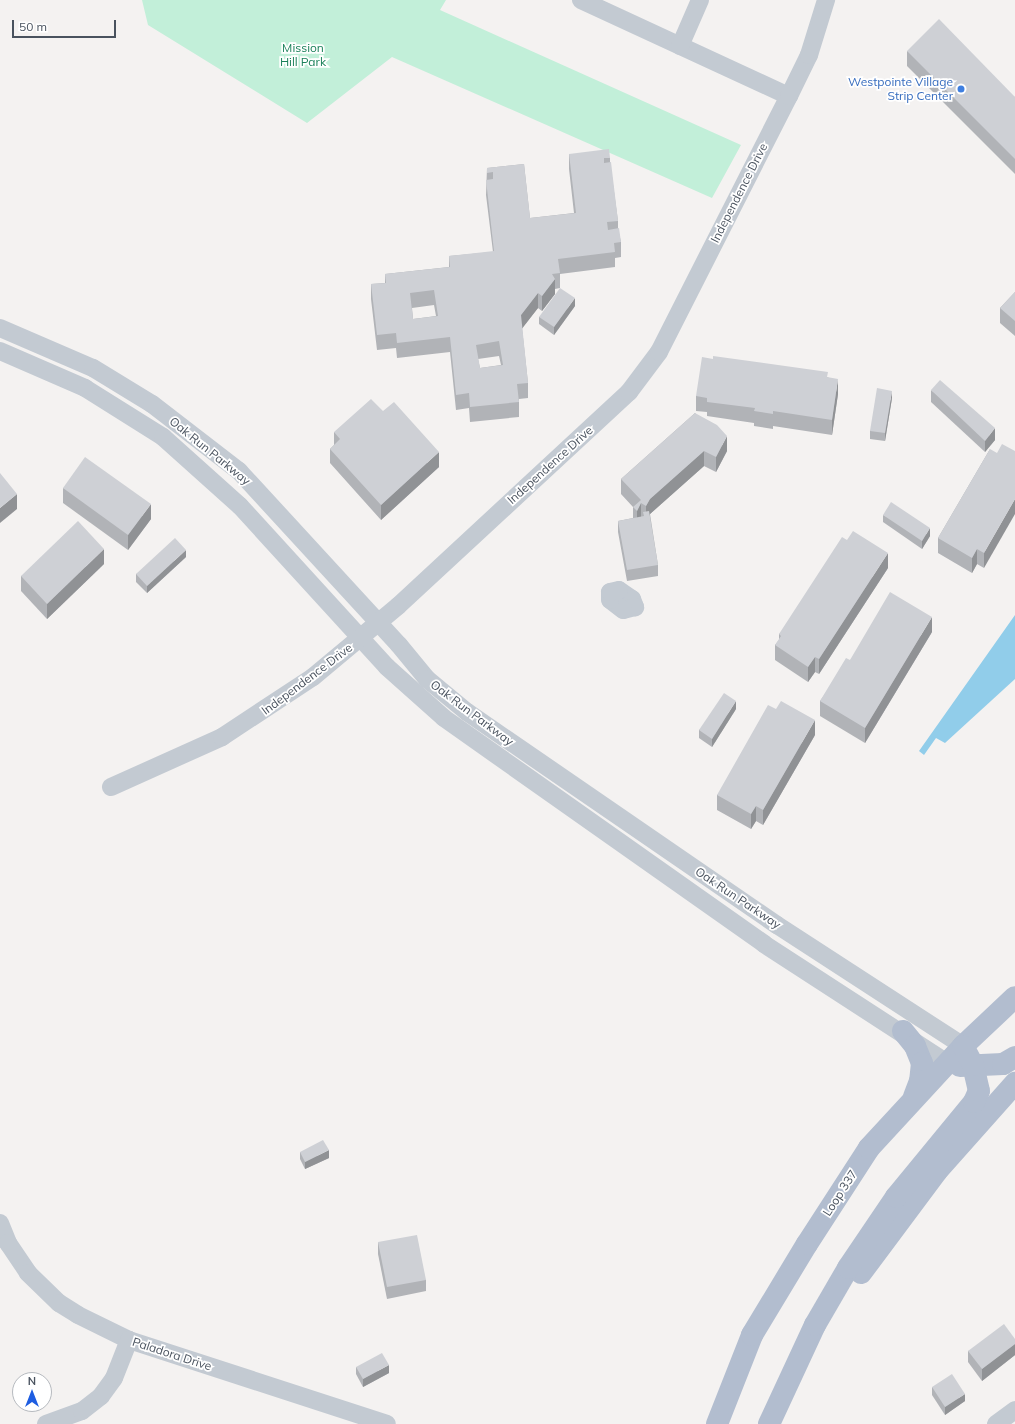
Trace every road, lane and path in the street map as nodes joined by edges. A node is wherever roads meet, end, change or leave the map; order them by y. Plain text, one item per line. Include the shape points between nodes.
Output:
1 (581, 0) edge
2 (700, 0) edge
3 (826, 0) edge
4 (680, 46) junction
5 (789, 96) junction
6 (0, 328) edge
7 (0, 351) edge
8 (379, 623) junction
9 (362, 639) junction
10 (111, 787) dead end
11 (1015, 997) edge
12 (902, 1032) junction
13 (963, 1046) junction
14 (1015, 1057) edge
15 (947, 1063) junction
16 (974, 1067) junction
17 (1015, 1083) edge
18 (912, 1101) junction
19 (0, 1223) edge
20 (4, 1245) edge
21 (130, 1340) junction
22 (1015, 1410) edge
23 (46, 1424) edge
24 (386, 1424) edge
25 (717, 1424) edge
26 (769, 1424) edge
27 (784, 1424) edge
28 (996, 1424) edge

1 - 4 street
2 - 4 street
3 - 5 street, Independence Drive via 809,55
4 - 5 street
5 - 8 street, Independence Drive via 659,352 640,379 593,427
6 - 8 street, Oak Run Parkway via 59,352 124,386 239,471
7 - 9 street, Oak Run Parkway via 85,388 163,437 240,506
8 - 9 street, Independence Drive
8 - 13 street, Oak Run Parkway via 427,679 467,712 777,925
9 - 10 street, Independence Drive via 288,695 222,737
9 - 12 street, Oak Run Parkway via 387,667 444,718 764,944
11 - 13 main road, Loop 337
12 - 15 street, Oak Run Parkway
12 - 18 main road via 915,1046 922,1063 920,1081
13 - 15 main road, Loop 337
13 - 16 main road
14 - 16 main road via 1003,1064
15 - 16 main road
15 - 18 main road, Loop 337
16 - 26 main road via 979,1091 974,1102 896,1197 848,1268 816,1325
17 - 27 main road via 937,1171 855,1281 820,1345
18 - 25 main road, Loop 337 via 869,1148 752,1335
19 - 20 street, Paladora Drive
20 - 21 street, Paladora Drive via 28,1273 59,1302 78,1316
21 - 23 street via 114,1378 101,1396 82,1411
21 - 24 street, Paladora Drive
22 - 28 street

